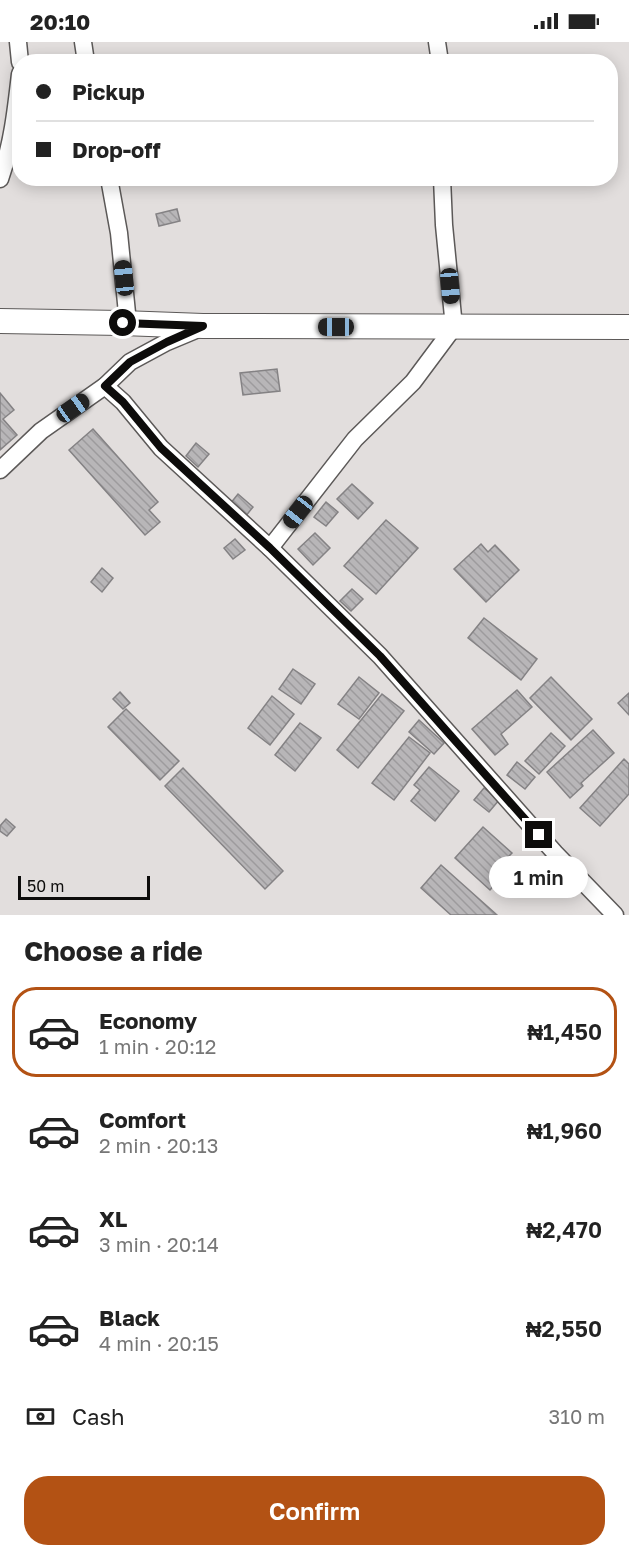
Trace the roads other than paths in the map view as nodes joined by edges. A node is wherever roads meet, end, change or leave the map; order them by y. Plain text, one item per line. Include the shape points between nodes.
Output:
1 (12, 134) edge
2 (0, 179) edge
3 (110, 186) edge
4 (442, 186) edge
5 (0, 321) edge
6 (128, 323) junction
7 (203, 326) junction
8 (454, 327) junction
9 (629, 327) edge
10 (105, 386) junction
11 (0, 470) edge
12 (270, 548) junction
13 (615, 915) edge

1 - 2 street
3 - 6 street
4 - 8 street
5 - 6 street
6 - 7 street
7 - 8 street
7 - 10 street via 130,362
8 - 9 street
8 - 12 street via 413,382 354,439
10 - 11 street via 41,431
10 - 12 street via 161,448
12 - 13 street via 380,656

